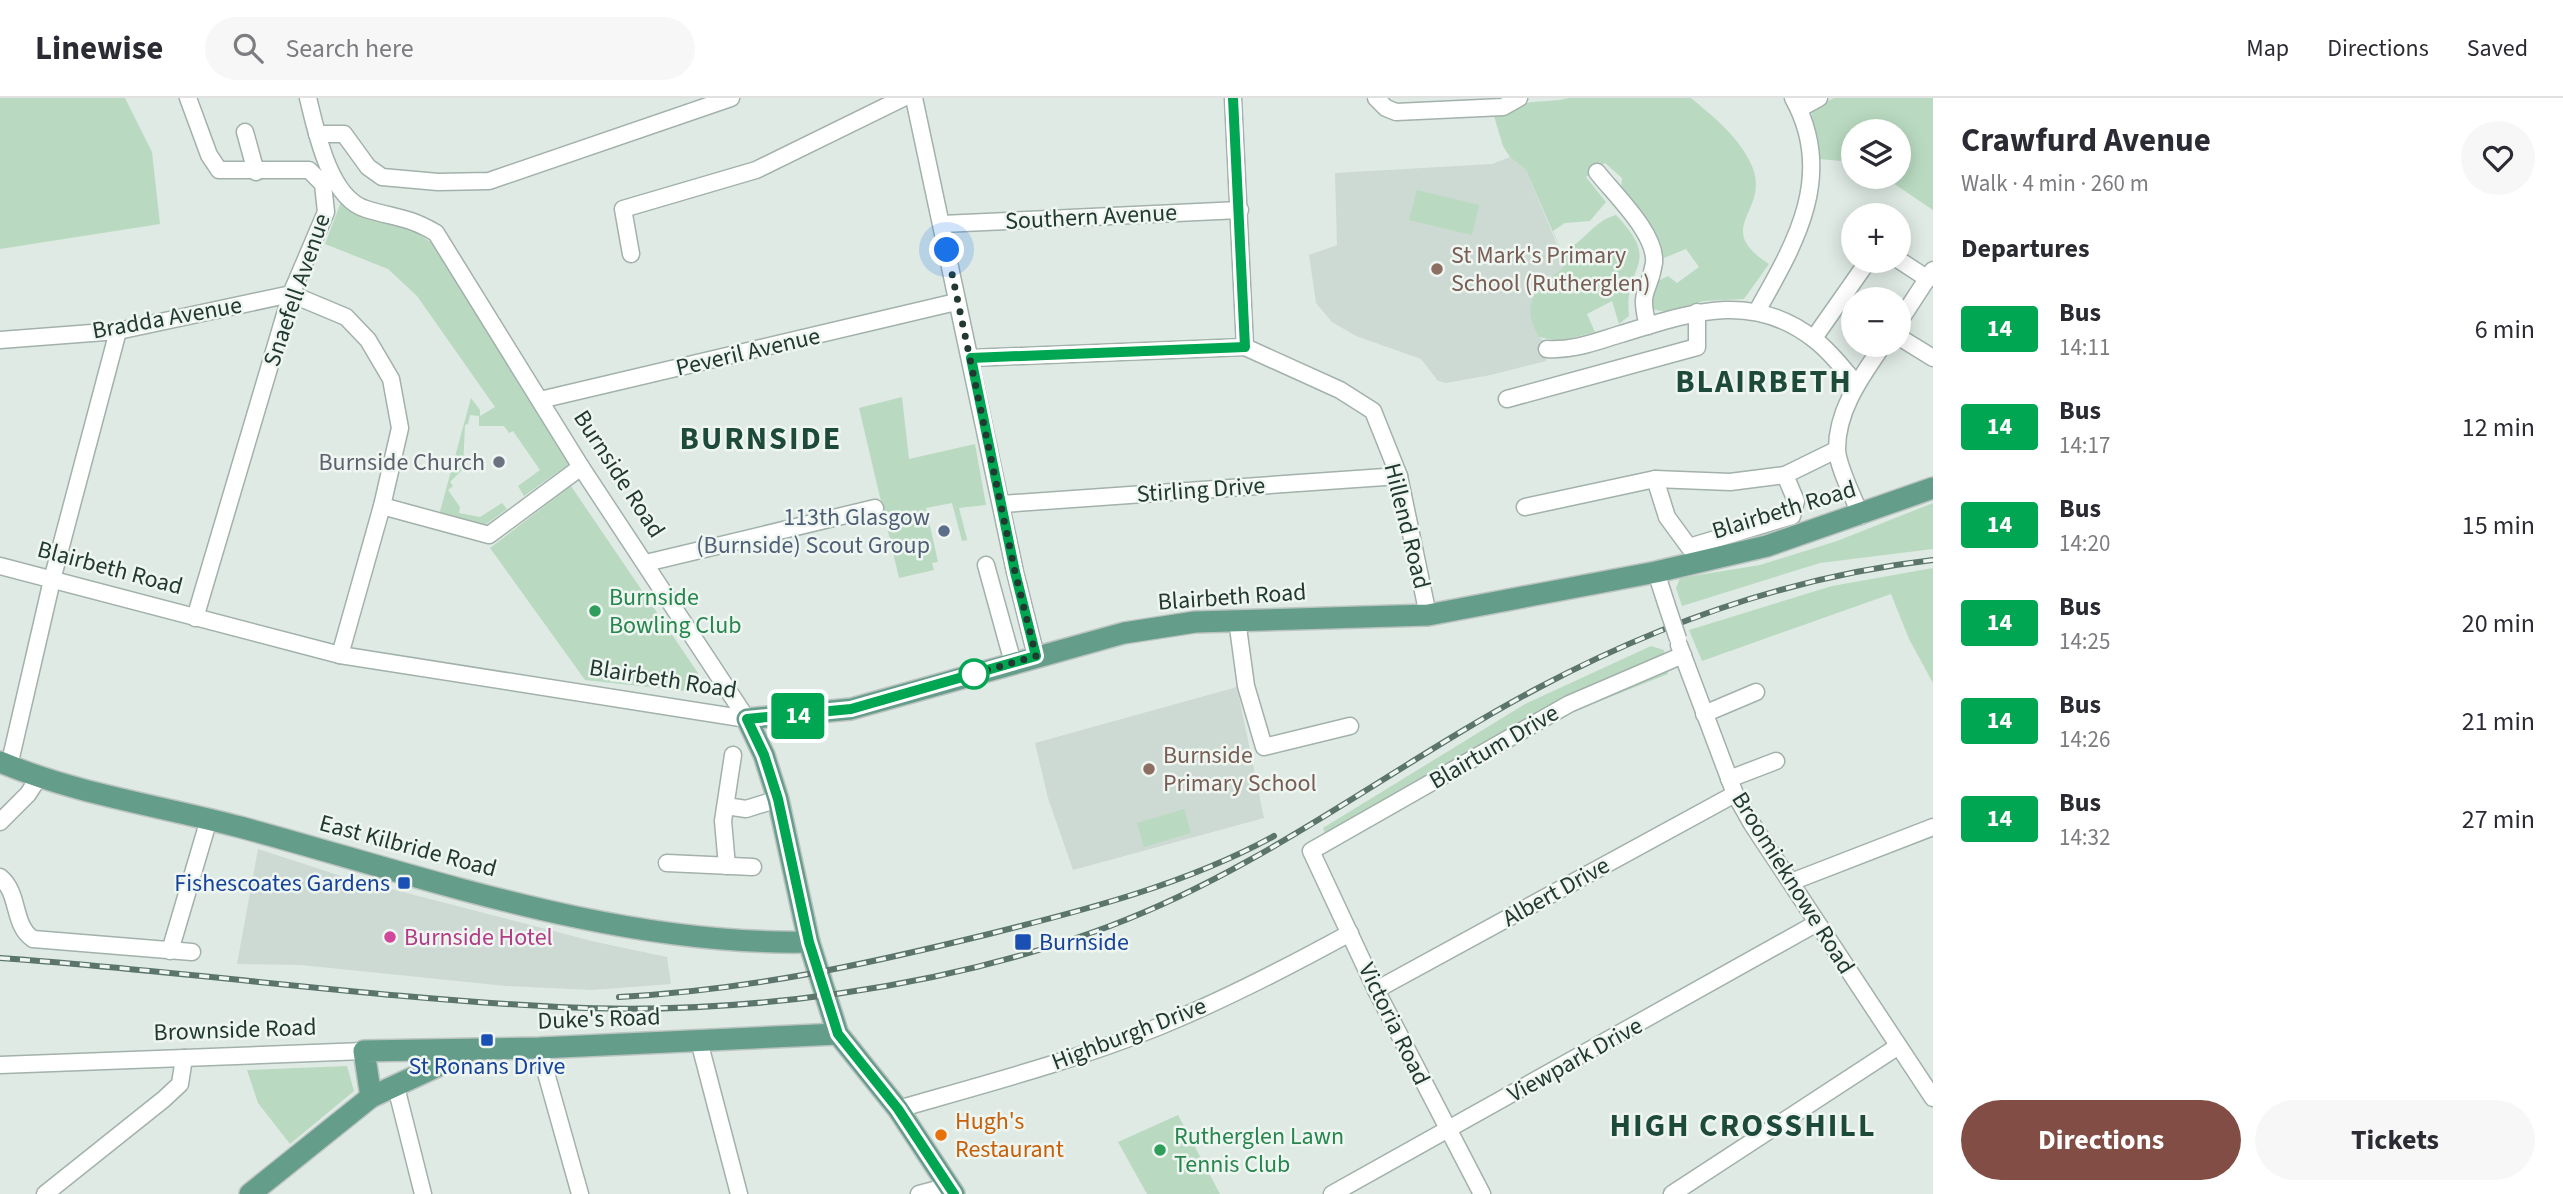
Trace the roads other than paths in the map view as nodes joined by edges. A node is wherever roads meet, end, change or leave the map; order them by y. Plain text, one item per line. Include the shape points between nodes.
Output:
1 (188, 98) edge
2 (308, 98) edge
3 (731, 98) edge
4 (903, 98) edge
5 (914, 98) edge
6 (1233, 98) edge
7 (1376, 98) edge
8 (1520, 98) edge
9 (1819, 98) edge
10 (1796, 104) edge
11 (245, 132) dead end
12 (317, 134) junction
13 (256, 172) junction
14 (1597, 172) dead end
15 (1240, 210) junction
16 (942, 224) junction
17 (631, 254) dead end
18 (1911, 268) edge
19 (1860, 273) edge
20 (1930, 281) edge
21 (291, 294) junction
22 (956, 302) junction
23 (1911, 306) edge
24 (1757, 311) junction
25 (1697, 312) junction
26 (1648, 326) junction
27 (118, 331) junction
28 (1814, 338) junction
29 (0, 340) edge
30 (1911, 344) edge
31 (1245, 347) junction
32 (1548, 349) dead end
33 (1874, 357) edge
34 (971, 358) junction
35 (1933, 358) edge
36 (1856, 383) junction
37 (1507, 399) dead end
38 (540, 400) junction
39 (1836, 450) junction
40 (581, 467) junction
41 (1785, 475) junction
42 (1399, 476) junction
43 (1655, 479) junction
44 (1933, 488) edge
45 (1002, 503) junction
46 (382, 506) junction
47 (1525, 507) dead end
48 (875, 508) dead end
49 (1861, 516) junction
50 (646, 563) junction
51 (986, 565) dead end
52 (0, 566) edge
53 (1656, 572) junction
54 (52, 580) junction
55 (1428, 615) junction
56 (195, 618) junction
57 (1237, 620) junction
58 (340, 655) junction
59 (1036, 656) junction
60 (1683, 656) junction
61 (1013, 663) junction
62 (1756, 692) dead end
63 (1704, 714) junction
64 (747, 719) junction
65 (1350, 726) dead end
66 (733, 755) dead end
67 (1776, 761) dead end
68 (4, 764) edge
69 (39, 777) junction
70 (1732, 787) junction
71 (778, 799) junction
72 (726, 806) junction
73 (209, 819) junction
74 (0, 822) edge
75 (1933, 827) edge
76 (1311, 851) joint
77 (667, 863) dead end
78 (727, 866) junction
79 (753, 867) dead end
80 (0, 877) edge
81 (1791, 882) junction
82 (1817, 923) junction
83 (1350, 933) junction
84 (809, 942) junction
85 (170, 951) junction
86 (191, 953) dead end
87 (1376, 990) junction
88 (838, 1034) junction
89 (699, 1041) junction
90 (1897, 1047) junction
91 (539, 1048) junction
92 (471, 1050) junction
93 (364, 1051) junction
94 (184, 1058) junction
95 (0, 1065) edge
96 (397, 1087) junction
97 (372, 1097) junction
98 (1933, 1098) edge
99 (898, 1109) junction
100 (1448, 1132) junction
101 (952, 1190) edge
102 (256, 1192) edge
103 (44, 1194) edge
104 (423, 1194) edge
105 (580, 1194) edge
106 (739, 1194) edge
107 (919, 1194) edge
108 (1332, 1194) edge
109 (1482, 1194) edge
110 (1672, 1194) edge

1 - 13 street, Snaefell Avenue via 219,170
2 - 12 street, Burnside Road
3 - 12 street via 489,181 382,177 368,167 344,134
4 - 17 street via 756,170 622,209
5 - 16 street
6 - 15 street
7 - 8 street via 1396,112 1503,107
9 - 10 street
10 - 24 street via 1810,169 1809,197 1793,246
11 - 13 street
12 - 38 street, Burnside Road via 328,165 353,203 413,219 436,233
13 - 21 street, Snaefell Avenue via 303,169 323,184 326,212
14 - 26 street via 1653,245 1654,262 1642,296
15 - 16 street, Southern Avenue
15 - 31 street
16 - 22 street
18 - 20 street
19 - 28 street
20 - 23 street
21 - 27 street, Bradda Avenue
21 - 46 street via 346,317 368,340 391,379 400,428
21 - 56 street, Snaefell Avenue
22 - 34 street
22 - 38 street, Peveril Avenue
24 - 25 street
24 - 28 street via 1784,319
25 - 26 street
25 - 37 street via 1697,347
26 - 32 street via 1578,347
27 - 29 street, Bradda Avenue
27 - 54 street
28 - 36 street
30 - 35 street
31 - 34 street
31 - 42 street, Hillend Road via 1340,390 1373,411
33 - 36 street
34 - 45 street
36 - 39 street
38 - 40 street, Burnside Road
39 - 41 street
39 - 49 street
40 - 46 street via 489,535
40 - 50 street, Burnside Road
41 - 43 street via 1730,482
41 - 43 street via 1796,501 1792,516 1689,547 1667,517
42 - 45 street, Stirling Drive
42 - 55 street, Hillend Road
43 - 47 street
44 - 49 main road, Blairbeth Road
45 - 59 street
46 - 58 street
48 - 50 street
49 - 53 main road, Blairbeth Road via 1767,546
50 - 64 street, Burnside Road
51 - 61 street
52 - 54 street, Blairbeth Road
53 - 55 main road, Blairbeth Road
53 - 60 street, Broomieknowe Road, bridge
54 - 56 street, Blairbeth Road
54 - 68 street
55 - 57 main road, Blairbeth Road
56 - 58 street, Blairbeth Road
57 - 59 main road, Blairbeth Road via 1124,633
57 - 65 street via 1246,686 1264,747
58 - 64 street, Blairbeth Road
59 - 61 main road, Blairbeth Road
60 - 63 street, Broomieknowe Road
60 - 76 street, Blairtum Drive via 1569,704
61 - 64 main road, Blairbeth Road via 851,709
62 - 63 street
63 - 70 street, Broomieknowe Road
64 - 71 main road, Burnside Road
66 - 72 street
67 - 70 street, Albert Drive
68 - 69 main road, East Kilbride Road
69 - 73 main road, East Kilbride Road
69 - 74 street
70 - 81 street, Broomieknowe Road
70 - 87 street, Albert Drive
71 - 72 street via 746,809
71 - 84 main road, Burnside Road
72 - 78 street
73 - 84 main road, East Kilbride Road via 573,918 748,944
73 - 85 street
75 - 81 street
76 - 83 street, Victoria Road
77 - 78 street
78 - 79 street
80 - 85 street via 13,893 22,928 33,939
81 - 82 street, Broomieknowe Road
82 - 90 street, Broomieknowe Road
82 - 100 street, Viewpark Drive
83 - 87 street, Victoria Road
83 - 99 street, Highburgh Drive via 1278,973 1159,1027 1029,1072
84 - 88 main road, Burnside Road
85 - 86 street
87 - 100 street, Victoria Road
88 - 89 main road, Duke's Road
88 - 99 main road
89 - 91 main road, Duke's Road
89 - 106 street
90 - 98 street, Broomieknowe Road
90 - 110 street
91 - 92 main road, Duke's Road
91 - 105 street
92 - 93 main road, Brownside Road
92 - 96 main road, Duke's Road
93 - 94 street, Brownside Road
93 - 97 main road
94 - 95 street, Brownside Road
94 - 103 street via 180,1084
96 - 97 main road, Duke's Road
96 - 104 street
97 - 102 main road, Duke's Road
99 - 101 main road
100 - 108 street, Viewpark Drive
100 - 109 street, Victoria Road
101 - 107 street

